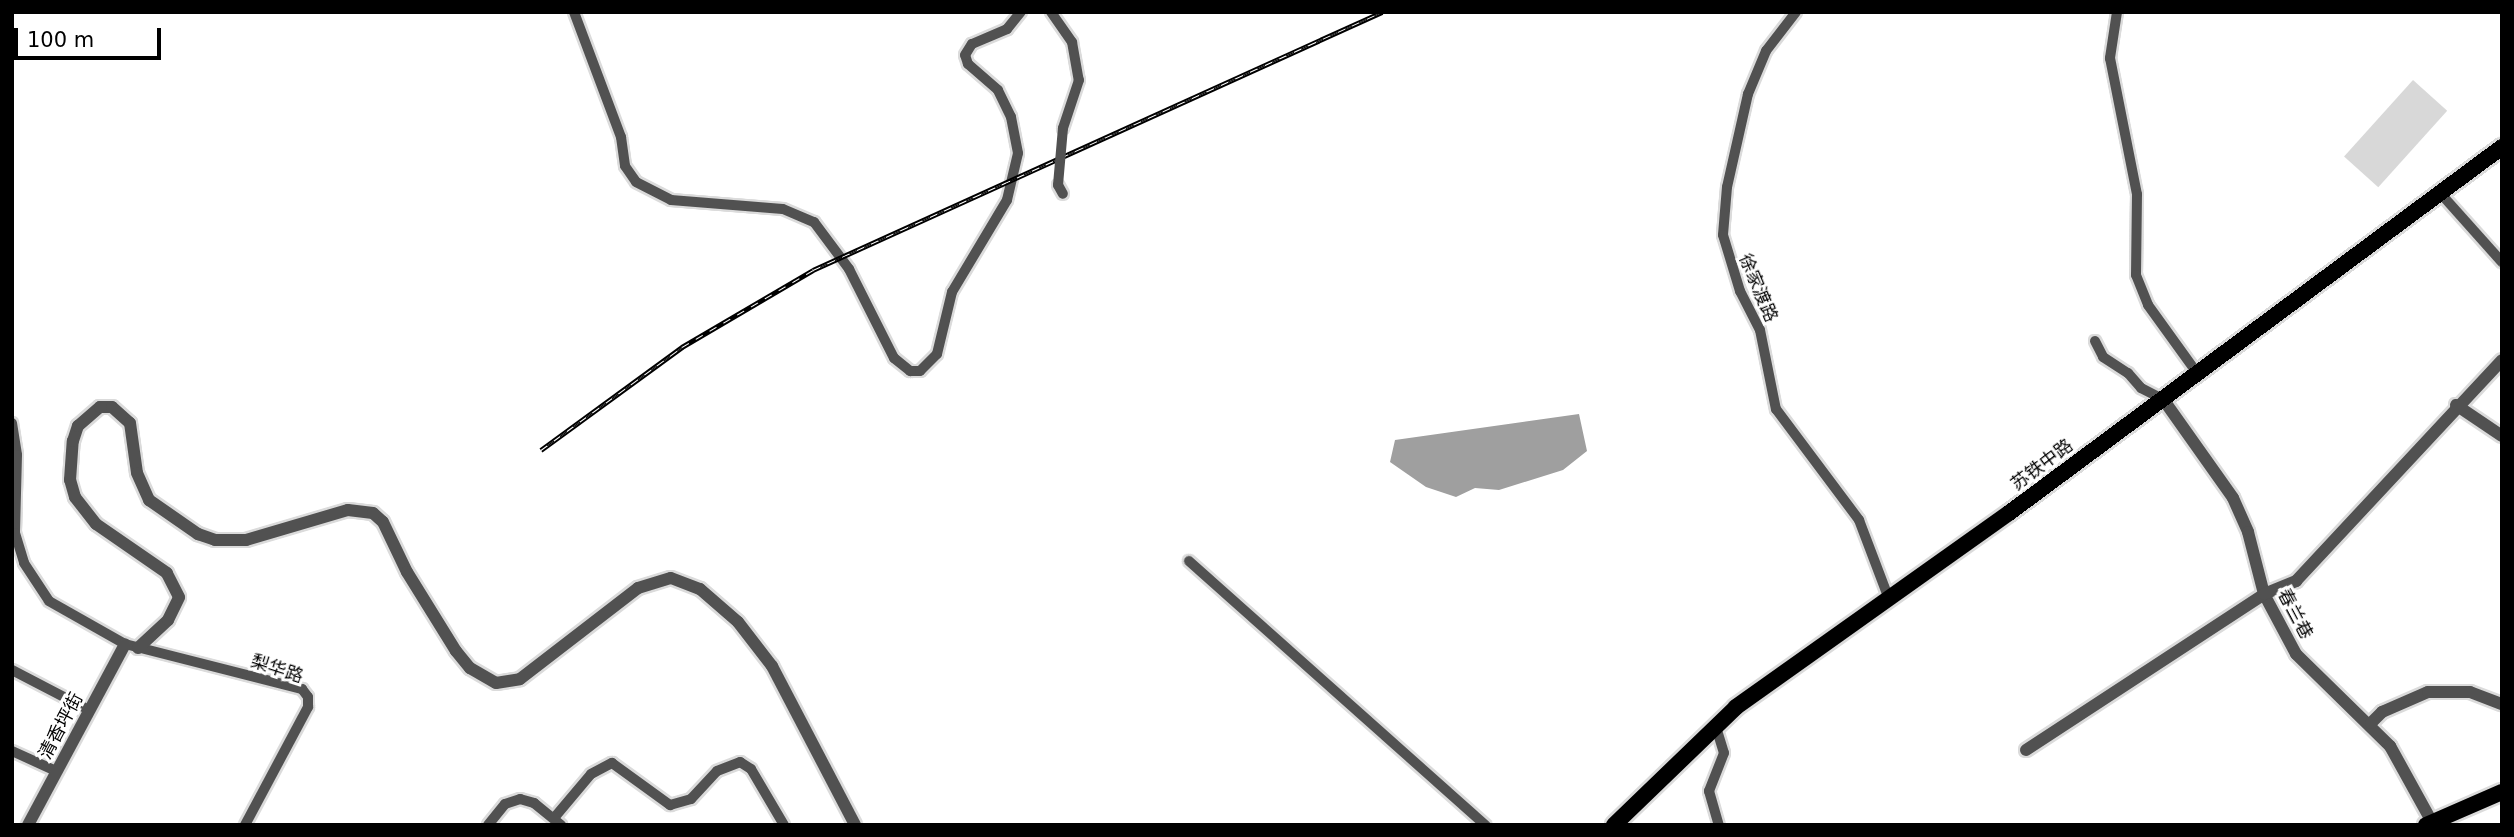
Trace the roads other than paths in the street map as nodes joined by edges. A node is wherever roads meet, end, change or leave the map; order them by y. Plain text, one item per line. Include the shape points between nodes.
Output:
1 (574, 12) edge
2 (1021, 12) edge
3 (1051, 12) edge
4 (1796, 12) edge
5 (2117, 12) edge
6 (2502, 147) edge
7 (1061, 190) dead end
8 (2442, 195) junction
9 (2502, 262) edge
10 (2095, 341) dead end
11 (2502, 360) edge
12 (2197, 373) junction
13 (2163, 399) junction
14 (2456, 405) junction
15 (12, 423) edge
16 (2502, 436) edge
17 (1189, 561) dead end
18 (2264, 594) junction
19 (1889, 598) junction
20 (125, 644) junction
21 (138, 649) junction
22 (12, 670) edge
23 (2502, 704) edge
24 (89, 710) junction
25 (2371, 723) junction
26 (1716, 727) junction
27 (2026, 750) dead end
28 (12, 751) edge
29 (56, 771) junction
30 (2502, 792) edge
31 (557, 821) edge
32 (2429, 823) edge
33 (28, 825) edge
34 (245, 825) edge
35 (488, 825) edge
36 (784, 825) edge
37 (855, 825) edge
38 (1485, 825) edge
39 (1614, 825) edge
40 (1719, 825) edge

1 - 2 street via 621,137 625,166 636,182 671,200 783,209 814,222 849,269 894,358 911,371 920,371 937,355 952,292 1007,200 1018,153 1011,117 998,90 968,64 965,55 972,44 1007,29
3 - 7 street, bridge via 1072,42 1079,80 1063,128
4 - 19 street, 徐家渡路 via 1766,51 1748,94 1727,187 1723,234 1740,291 1760,330 1776,409 1860,520
5 - 12 street via 2110,58 2137,194 2136,275 2148,305
6 - 8 main road, 苏铁中路
8 - 9 street
8 - 12 main road, 苏铁中路
10 - 13 street via 2103,357 2141,388
11 - 14 street
12 - 13 main road, 苏铁中路
13 - 18 street, 春兰巷 via 2234,498 2248,531
13 - 19 main road, 苏铁中路
14 - 16 street
14 - 18 street via 2296,581
15 - 20 street via 17,455 12,512 24,563 61,612
17 - 38 street
18 - 25 street, 春兰巷 via 2296,654
18 - 27 street
19 - 26 main road, 苏铁中路 via 1736,707
20 - 21 street
20 - 24 street, 清香坪街
21 - 34 street, 梨华路 via 302,690 308,697 308,707
21 - 37 street via 168,620 179,597 167,573 96,524 75,497 73,441 78,426 100,407 112,407 130,422 136,473 149,499 198,534 215,540 246,540 348,510 373,513 383,522 407,572 456,651 470,668 496,683 520,679 638,588 671,578 700,589 738,622 772,666
22 - 24 street
23 - 25 street via 2470,692 2428,692 2382,712
24 - 29 street, 清香坪街
25 - 32 street, 春兰巷 via 2406,771
26 - 39 main road, 苏铁中路
26 - 40 street via 1724,753 1709,791
28 - 29 street
29 - 33 street, 清香坪街
30 - 32 main road
31 - 35 street via 534,803 520,799 505,804
31 - 36 street via 601,766 624,767 660,799 681,804 727,763 740,762 751,769

